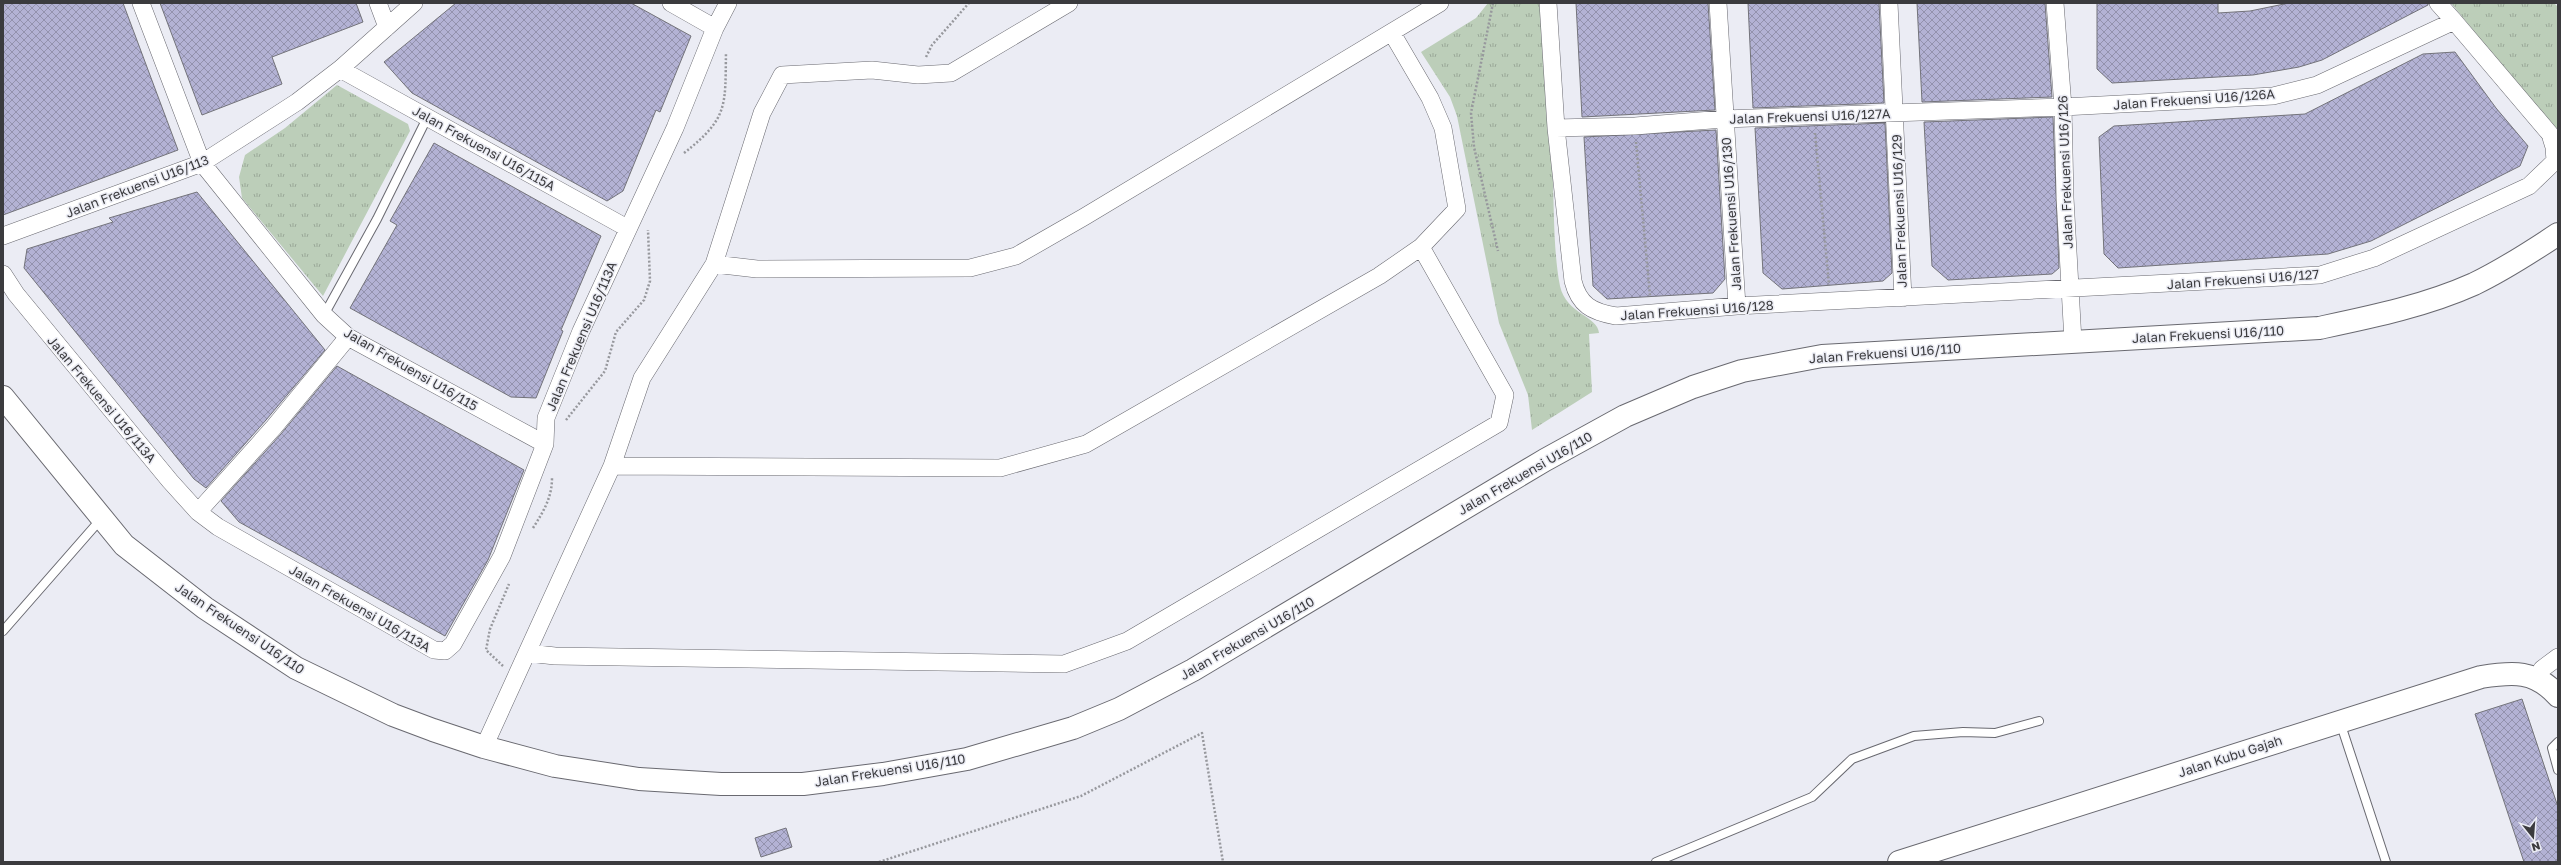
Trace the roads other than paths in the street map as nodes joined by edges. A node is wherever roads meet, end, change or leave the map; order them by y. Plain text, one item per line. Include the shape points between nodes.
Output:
1 (141, 3) edge
2 (378, 3) edge
3 (414, 3) edge
4 (671, 3) edge
5 (728, 3) edge
6 (1069, 3) edge
7 (1440, 3) edge
8 (1548, 3) edge
9 (1718, 3) edge
10 (1889, 3) edge
11 (2055, 3) edge
12 (2438, 3) edge
13 (2454, 21) junction
14 (387, 26) junction
15 (715, 28) junction
16 (1392, 33) junction
17 (340, 69) junction
18 (2063, 107) junction
19 (1895, 113) junction
20 (428, 116) junction
21 (1724, 119) junction
22 (1556, 128) junction
23 (202, 163) junction
24 (627, 228) junction
25 (2558, 234) edge
26 (3, 236) edge
27 (1422, 247) junction
28 (714, 264) junction
29 (3, 274) edge
30 (2070, 289) junction
31 (1903, 298) junction
32 (1737, 306) junction
33 (324, 315) junction
34 (348, 337) junction
35 (2073, 341) junction
36 (3, 397) edge
37 (545, 444) junction
38 (612, 466) junction
39 (198, 512) junction
40 (101, 518) junction
41 (3, 631) edge
42 (528, 653) junction
43 (2558, 657) edge
44 (2537, 678) junction
45 (2558, 696) edge
46 (2039, 721) dead end
47 (2340, 721) junction
48 (2558, 742) edge
49 (484, 747) junction
50 (2558, 770) edge
51 (1656, 862) edge
52 (1898, 862) edge
53 (2386, 862) edge

1 - 23 street, Jalan Frekuensi U16/115
2 - 14 street
3 - 14 street, Jalan Frekuensi U16/113
4 - 15 street
5 - 15 street, Jalan Frekuensi U16/113A
6 - 28 street via 951,73 918,75 872,70 782,75 762,113
7 - 16 street
8 - 22 street, Jalan Frekuensi U16/128
9 - 21 street, Jalan Frekuensi U16/130
10 - 19 street, Jalan Frekuensi U16/129
11 - 18 street, Jalan Frekuensi U16/126
12 - 13 street
13 - 18 street, Jalan Frekuensi U16/126A via 2317,85 2273,96
13 - 30 street, Jalan Frekuensi U16/127 via 2550,134 2555,161 2529,186 2374,258 2320,275
14 - 17 street, Jalan Frekuensi U16/113
15 - 24 street, Jalan Frekuensi U16/113A via 675,128
16 - 27 street via 1430,98 1443,128 1457,209
16 - 28 street via 1016,256 970,268 757,269
17 - 20 street, Jalan Frekuensi U16/115A
17 - 23 street, Jalan Frekuensi U16/113 via 296,102
18 - 19 street, Jalan Frekuensi U16/127A
18 - 30 street, Jalan Frekuensi U16/126
19 - 21 street, Jalan Frekuensi U16/127A
19 - 31 street, Jalan Frekuensi U16/129
20 - 24 street, Jalan Frekuensi U16/115A
20 - 33 lane via 377,219
21 - 22 street, Jalan Frekuensi U16/127A via 1635,126
21 - 32 street, Jalan Frekuensi U16/130
22 - 32 street, Jalan Frekuensi U16/128 via 1576,293 1582,303 1602,314 1623,316
23 - 26 street, Jalan Frekuensi U16/113
23 - 33 street, Jalan Frekuensi U16/115
24 - 37 street, Jalan Frekuensi U16/113A via 546,418
25 - 35 street, Jalan Frekuensi U16/110 via 2513,263 2473,284 2386,314 2319,328
27 - 38 street via 1379,276 1086,444 1044,457 1000,468
27 - 42 street via 1505,395 1500,423 1127,641 1064,664 555,656
28 - 38 street via 642,378
29 - 39 street, Jalan Frekuensi U16/113A via 16,294 112,412
30 - 31 street, Jalan Frekuensi U16/128
30 - 35 street, Jalan Frekuensi U16/126
31 - 32 street, Jalan Frekuensi U16/128
33 - 34 street, Jalan Frekuensi U16/115
34 - 37 street, Jalan Frekuensi U16/115
34 - 39 street via 274,427
35 - 49 street, Jalan Frekuensi U16/110 via 1822,356 1742,371 1693,387 1626,416 1545,460 1193,670 1119,709 1073,728 967,759 883,774 803,784 721,784 639,780 555,766
36 - 40 street, Jalan Frekuensi U16/110
37 - 39 street, Jalan Frekuensi U16/113A via 502,556 453,644 445,651 439,652 427,646 218,527
38 - 42 street
40 - 41 lane
40 - 49 street, Jalan Frekuensi U16/110 via 136,555 205,608 296,668 393,716
42 - 49 street
43 - 44 street via 2542,670
44 - 45 street, Jalan Kubu Gajah
44 - 47 street, Jalan Kubu Gajah via 2518,673 2481,677
46 - 51 lane via 1995,733 1963,732 1914,736 1852,759 1812,797
47 - 52 street, Jalan Kubu Gajah
47 - 53 lane
48 - 50 lane via 2552,748

